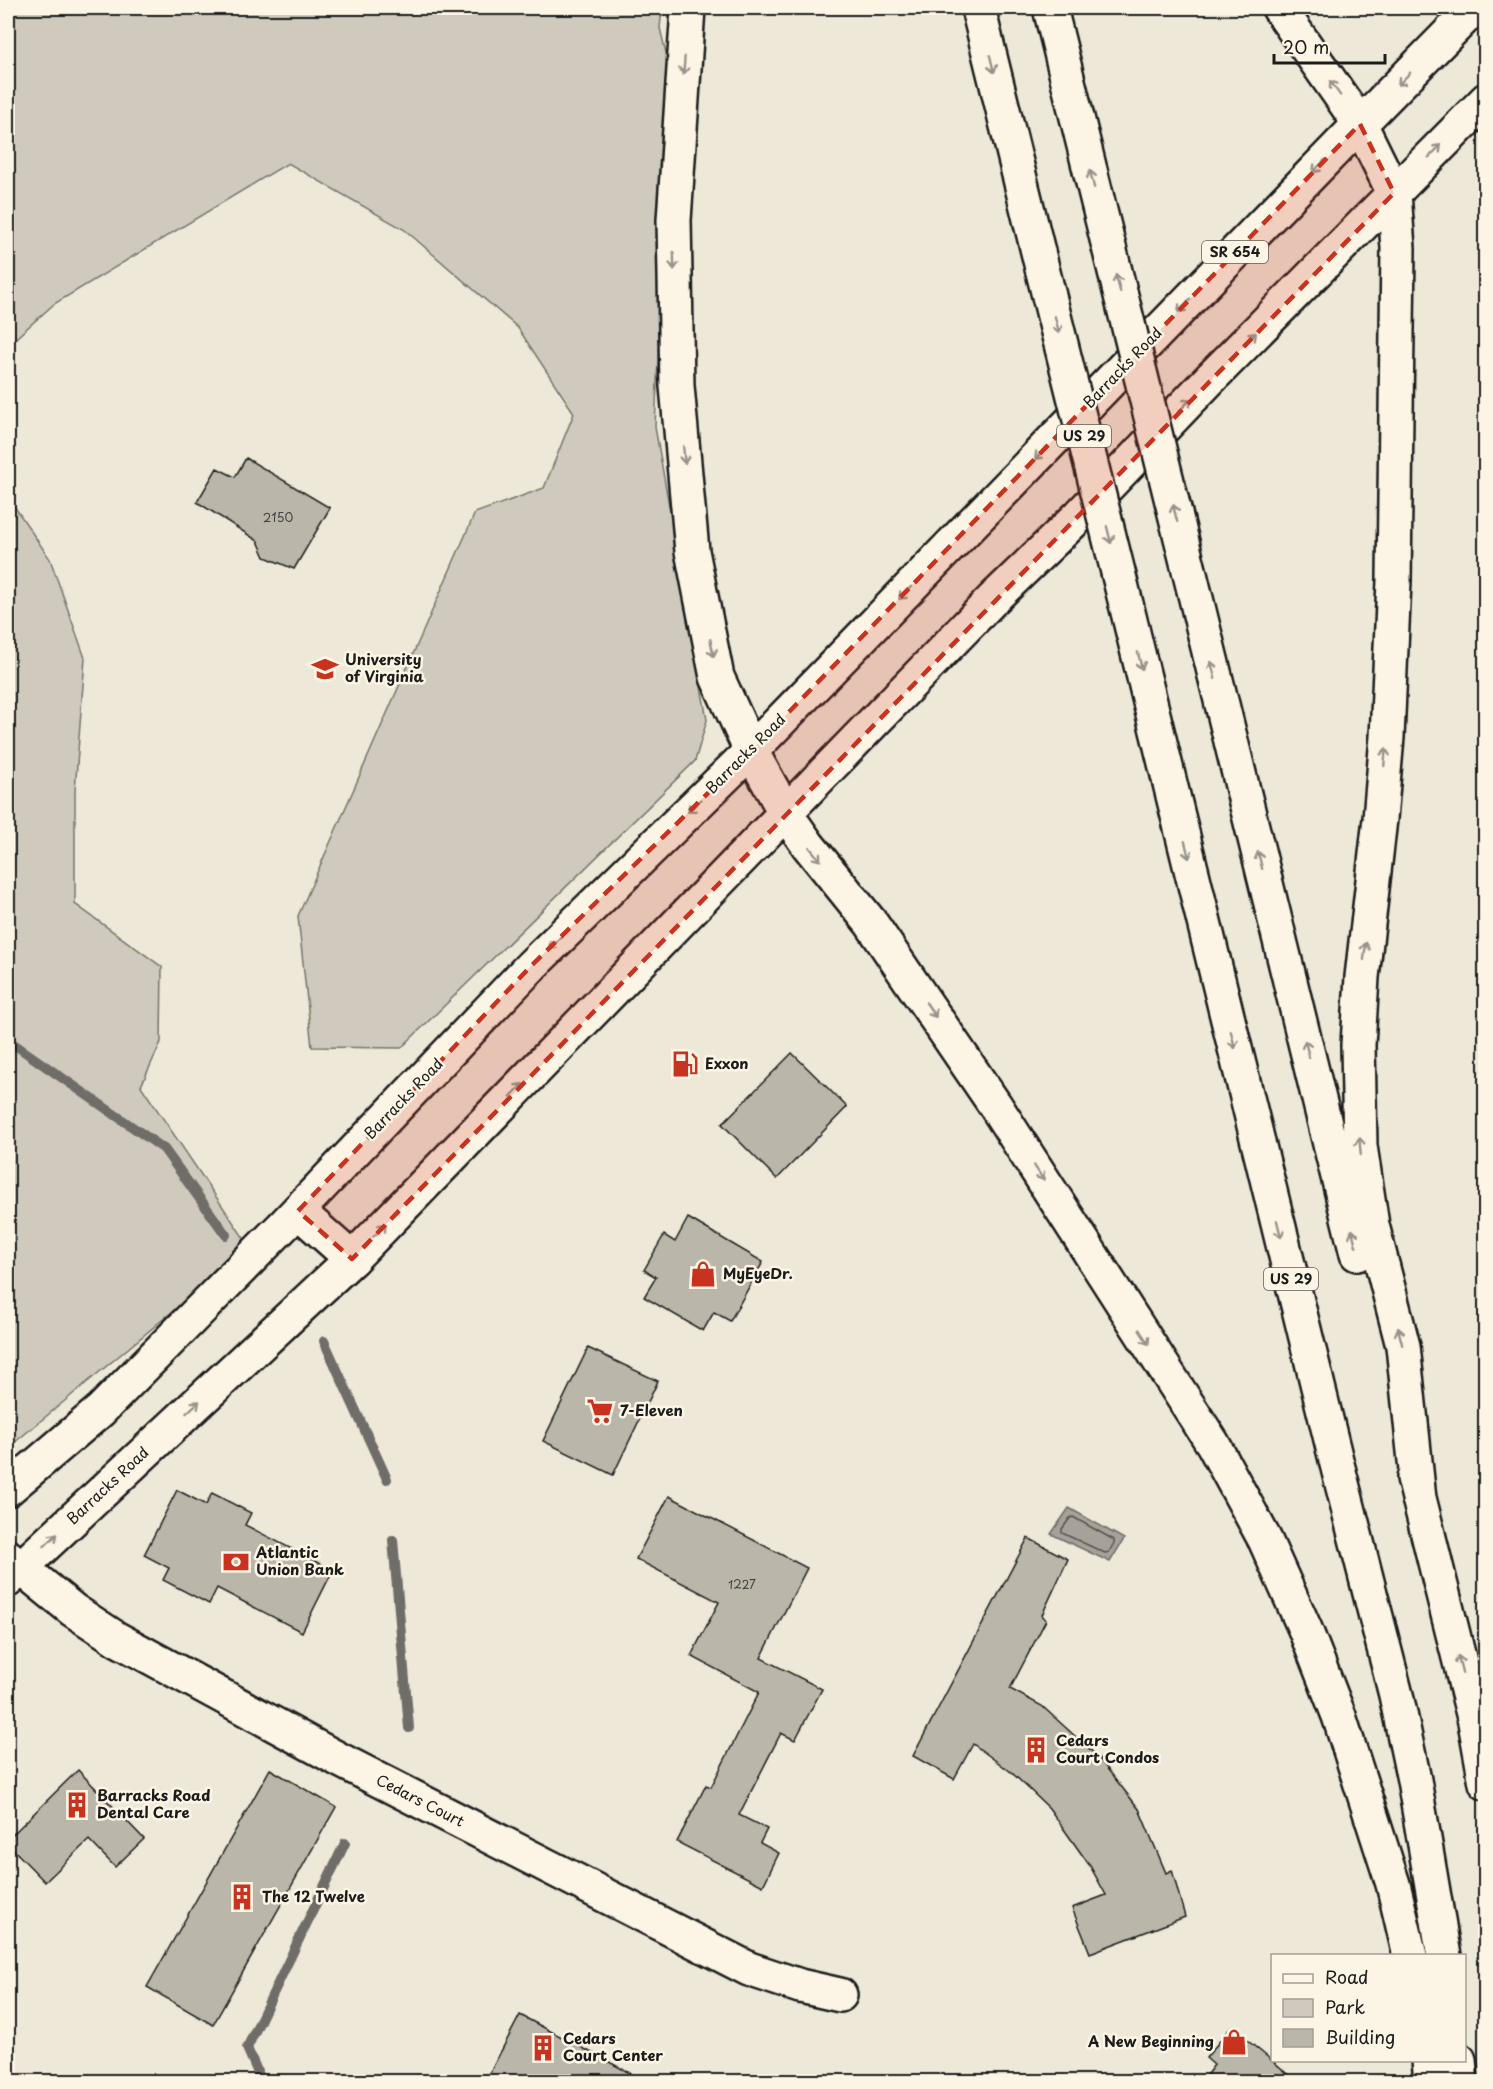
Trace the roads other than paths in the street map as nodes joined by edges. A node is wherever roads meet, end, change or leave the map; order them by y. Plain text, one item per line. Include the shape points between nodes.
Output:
1 (688, 8) edge
2 (978, 8) edge
3 (1050, 8) edge
4 (1279, 8) edge
5 (1474, 8) edge
6 (1485, 99) edge
7 (1360, 124) junction
8 (1394, 193) junction
9 (750, 751) junction
10 (786, 814) junction
11 (298, 1211) junction
12 (352, 1259) junction
13 (8, 1489) edge
14 (1419, 1499) junction
15 (12, 1568) edge
16 (1485, 1783) edge
17 (1410, 1954) edge
18 (1444, 1954) edge
19 (840, 1995) dead end
20 (1429, 2062) edge
21 (1459, 2062) edge
22 (1431, 2082) edge
23 (1461, 2082) edge

1 -> 9 main road via 674,220 677,386 692,551 717,677
2 -> 18 main road, US 29, bridge via 1396,1695
14 -> 3 main road, bridge
7 -> 4 main road
5 -> 7 main road, Barracks Road / SR 654
8 -> 6 main road, Barracks Road
7 - 8 main road
7 -> 9 main road, Barracks Road / SR 654
10 -> 8 main road, Barracks Road
14 -> 8 main road via 1403,1346 1372,1224 1359,1124 1360,1000 1386,748 1394,593 1398,248
9 - 10 main road
9 -> 11 main road, Barracks Road via 532,965
12 -> 10 main road, Barracks Road
10 -> 17 main road via 871,922 995,1105 1213,1444 1265,1540 1339,1716 1393,1884
11 - 12 main road
11 - 13 main road, Barracks Road via 101,1410
15 -> 12 main road, Barracks Road
16 -> 14 main road via 1475,1722
15 - 19 main road, Cedars Court via 117,1639 360,1771 749,1969
20 - 22 main road
21 - 23 main road

